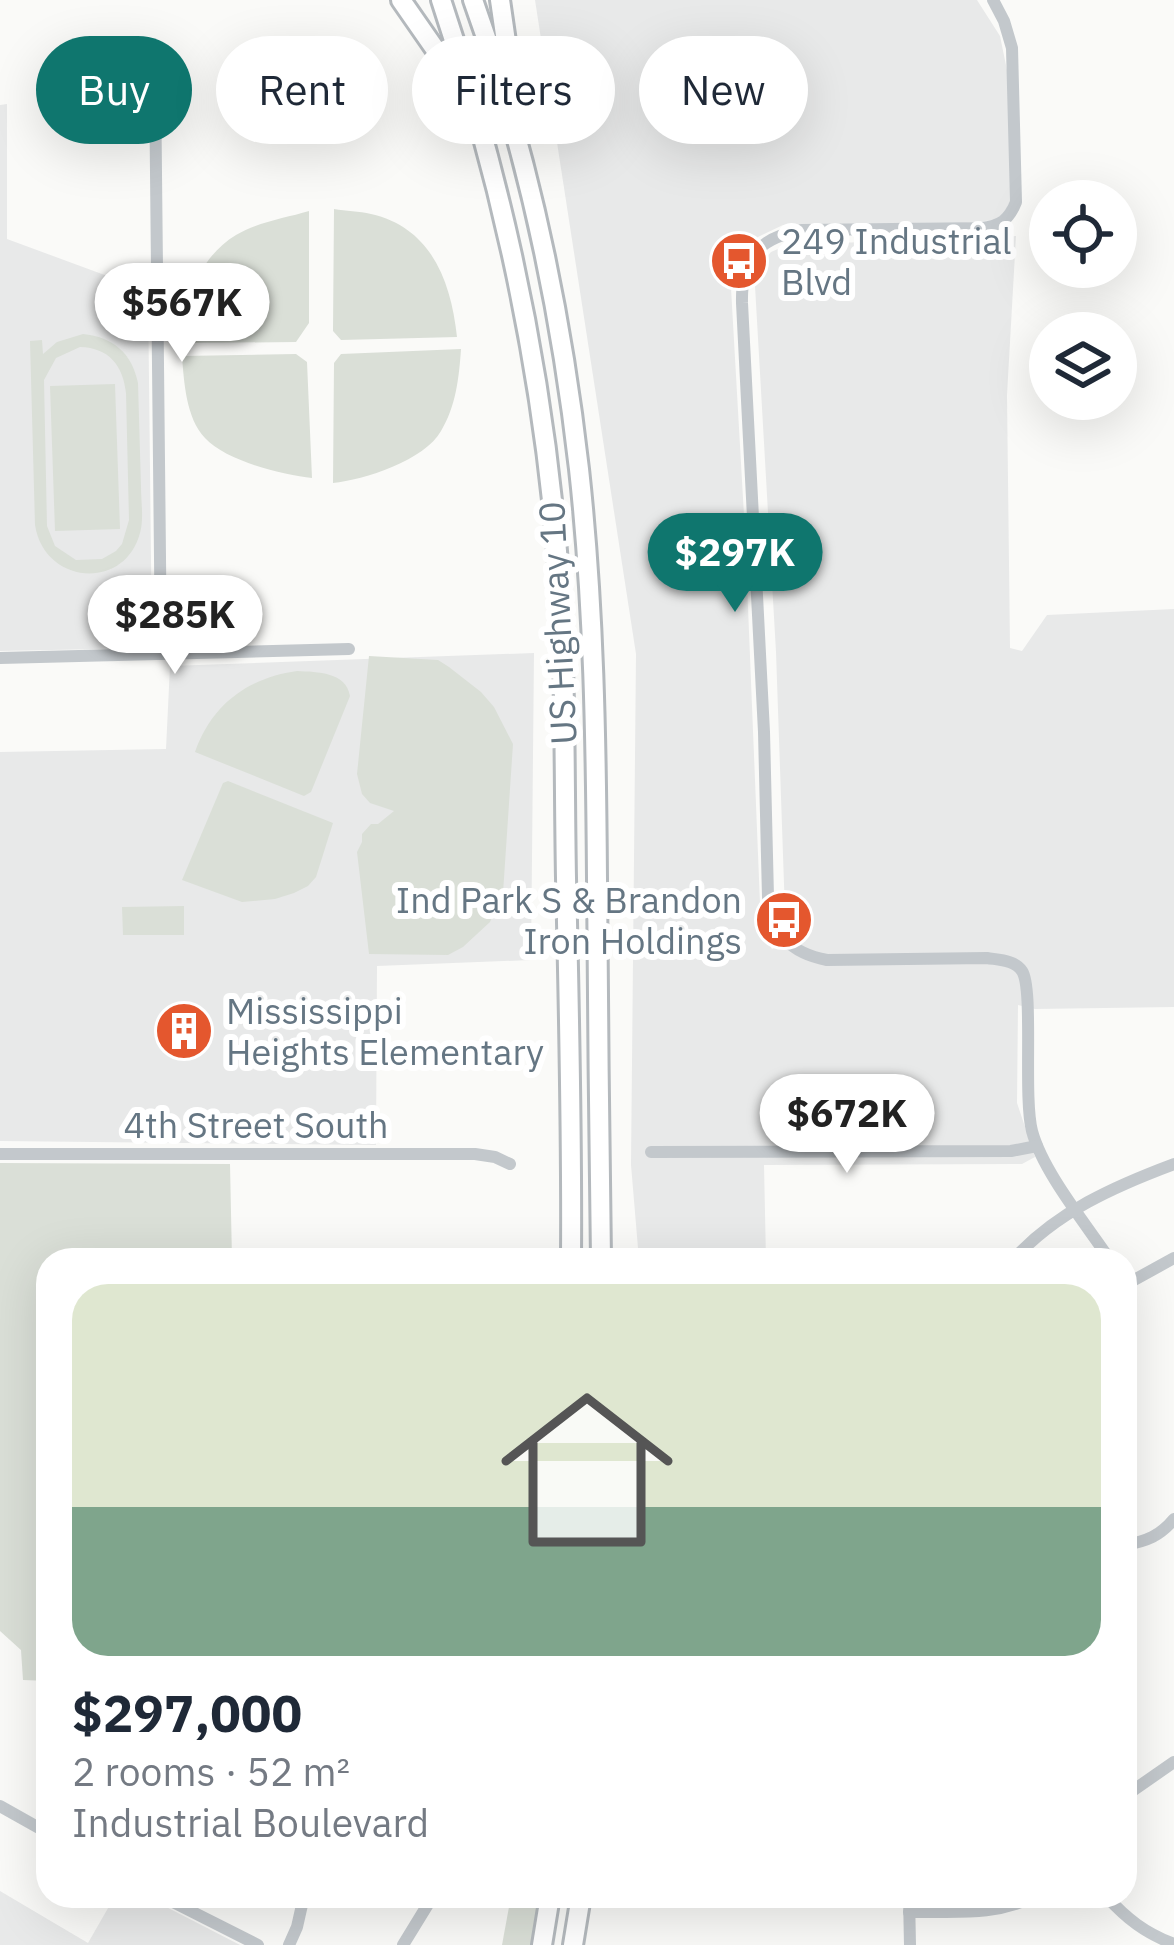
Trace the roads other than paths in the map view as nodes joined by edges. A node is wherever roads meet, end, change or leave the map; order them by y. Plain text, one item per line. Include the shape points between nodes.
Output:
1 (401, 0) edge
2 (441, 0) edge
3 (473, 0) edge
4 (500, 0) edge
5 (993, 0) edge
6 (156, 144) edge
7 (488, 154) junction
8 (535, 215) junction
9 (349, 649) dead end
10 (161, 653) junction
11 (0, 658) edge
12 (1037, 1146) junction
13 (651, 1153) dead end
14 (0, 1154) edge
15 (510, 1164) dead end
16 (1174, 1164) edge
17 (1075, 1208) junction
18 (571, 1248) edge
19 (601, 1248) edge
20 (1027, 1248) edge
21 (1102, 1248) edge
22 (1174, 1258) edge
23 (1137, 1277) edge
24 (1174, 1519) edge
25 (1137, 1543) edge
26 (1174, 1762) edge
27 (1137, 1788) edge
28 (0, 1806) edge
29 (36, 1826) edge
30 (185, 1908) edge
31 (301, 1908) edge
32 (426, 1908) edge
33 (548, 1908) edge
34 (579, 1908) edge
35 (909, 1908) edge
36 (1009, 1908) edge
37 (1118, 1908) edge
38 (909, 1912) junction
39 (1174, 1944) edge
40 (258, 1945) edge
41 (290, 1945) edge
42 (404, 1945) edge
43 (542, 1945) edge
44 (573, 1945) edge
45 (910, 1945) edge

1 - 7 highway via 442,59
2 - 7 highway, US Highway 10
3 - 8 highway, US Highway 10
4 - 8 highway
5 - 12 street via 1015,71 1016,202 1006,221 783,233 766,240 745,269 742,303 770,913 784,941 812,957 1013,963 1026,990 1028,1111
6 - 10 street
7 - 18 highway, US Highway 10 via 531,354 557,552
8 - 19 highway, US Highway 10 via 585,531 595,703
9 - 10 street
10 - 11 street
12 - 13 street
12 - 17 street
14 - 15 street, 4th Street South via 475,1154
16 - 17 street
17 - 20 street
17 - 21 street
22 - 23 street
24 - 25 street
26 - 27 street
28 - 29 street
30 - 40 street
31 - 41 street
32 - 42 street
33 - 43 highway
34 - 44 highway
35 - 38 street
36 - 38 street
37 - 39 street
38 - 45 street

